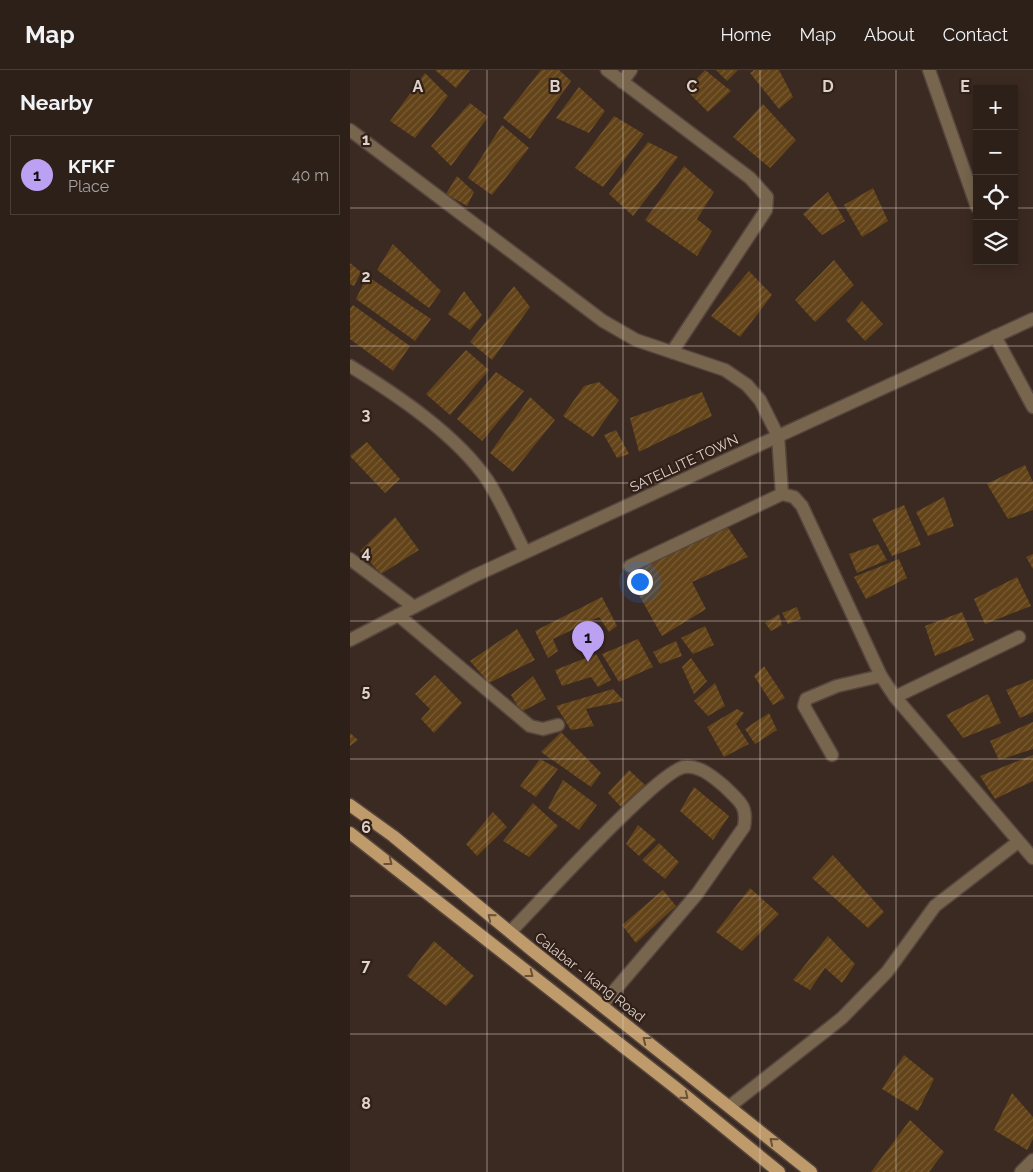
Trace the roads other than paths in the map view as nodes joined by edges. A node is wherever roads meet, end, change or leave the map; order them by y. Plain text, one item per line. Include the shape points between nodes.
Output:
1 (607, 70) edge
2 (631, 70) edge
3 (929, 70) edge
4 (622, 82) junction
5 (350, 130) edge
6 (973, 196) edge
7 (1033, 318) edge
8 (995, 336) junction
9 (672, 352) junction
10 (350, 366) edge
11 (1033, 407) edge
12 (778, 436) junction
13 (782, 494) junction
14 (526, 552) junction
15 (350, 559) edge
16 (630, 566) dead end
17 (414, 606) junction
18 (398, 615) junction
19 (1019, 637) dead end
20 (350, 640) edge
21 (881, 676) junction
22 (895, 697) junction
23 (558, 725) dead end
24 (832, 754) dead end
25 (350, 805) edge
26 (350, 833) edge
27 (1018, 842) junction
28 (1033, 858) edge
29 (510, 932) junction
30 (602, 1005) junction
31 (730, 1106) junction
32 (1033, 1160) edge
33 (779, 1172) edge
34 (811, 1172) edge
35 (1021, 1172) edge

1 - 4 street
2 - 4 street
3 - 6 street
4 - 9 street via 750,178 767,197 766,210
5 - 9 street via 603,321 636,340
7 - 8 street, SATELLITE TOWN
8 - 11 street
8 - 12 street, SATELLITE TOWN
9 - 12 street via 725,370 747,385 760,400
10 - 14 street via 444,433 474,463 488,482
12 - 13 street
12 - 14 street, SATELLITE TOWN
13 - 16 street
13 - 21 street via 794,497 802,506
14 - 17 street, SATELLITE TOWN
15 - 17 street
17 - 18 street, SATELLITE TOWN
18 - 20 street, SATELLITE TOWN
18 - 23 street via 530,726 543,729
19 - 22 street
21 - 22 street
21 - 24 street via 837,686 806,699 804,706
22 - 27 street
29 -> 25 main road, Calabar - Ikang Road
26 -> 33 main road
27 - 28 street
27 - 31 street via 935,906 887,972 842,1018
29 - 30 main road, Calabar - Ikang Road
29 - 30 street via 607,832 678,769 687,766 710,774 743,804 744,827 697,894
31 -> 30 main road, Calabar - Ikang Road
34 -> 31 main road, Calabar - Ikang Road
32 - 35 street

